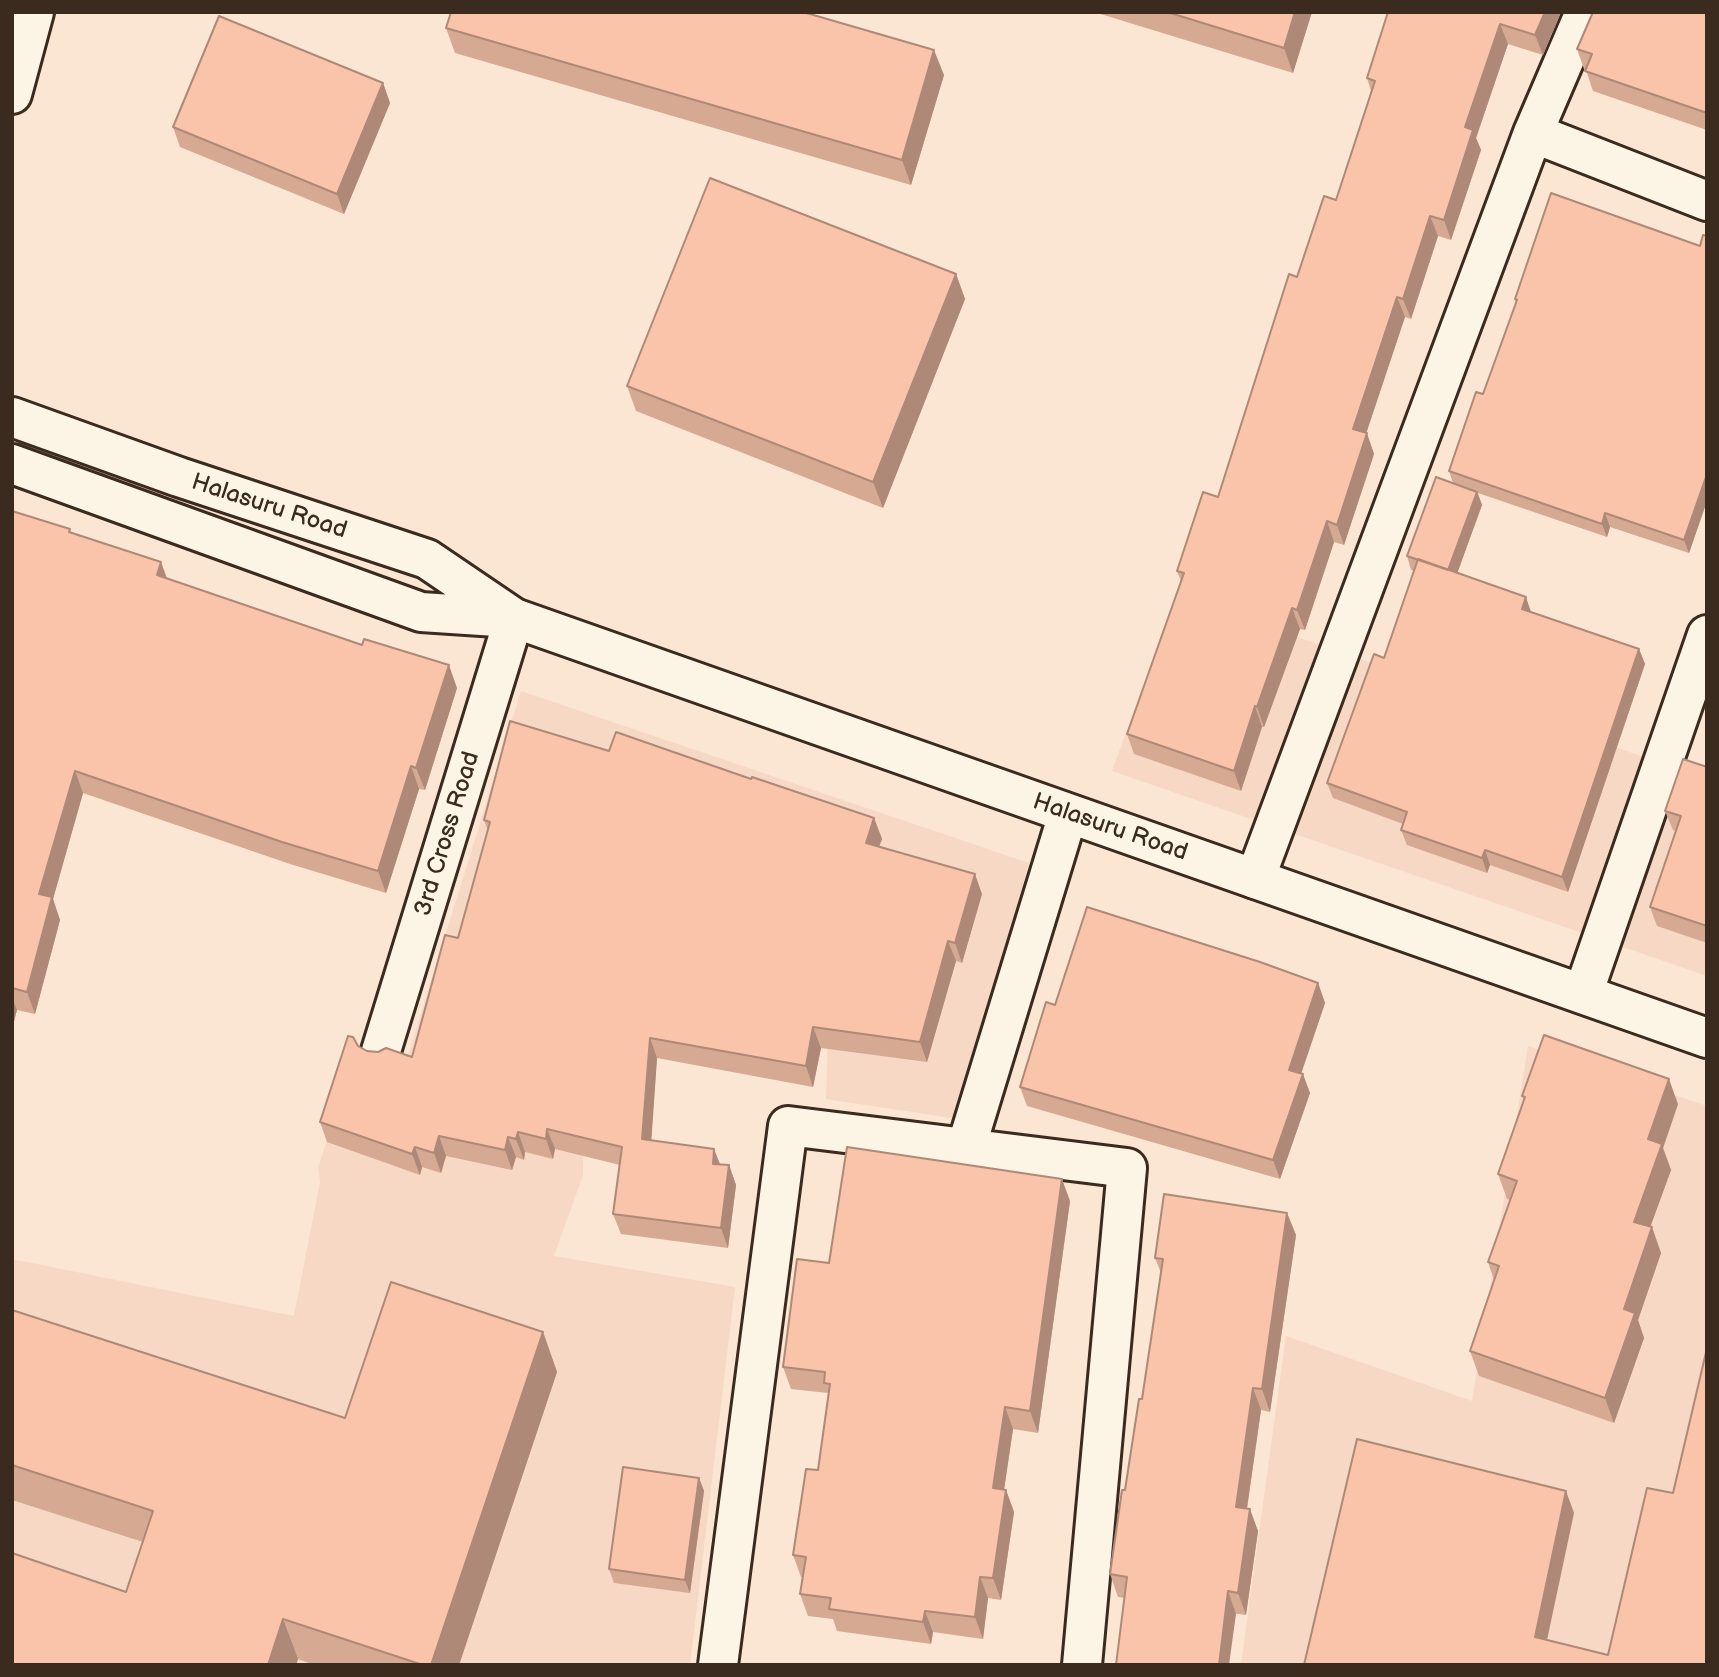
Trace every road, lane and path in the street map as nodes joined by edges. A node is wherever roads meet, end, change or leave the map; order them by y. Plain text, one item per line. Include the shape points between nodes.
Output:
1 (34, 12) edge
2 (1585, 12) edge
3 (12, 94) edge
4 (1533, 133) junction
5 (1707, 201) edge
6 (12, 418) edge
7 (12, 464) edge
8 (514, 618) junction
9 (1707, 635) edge
10 (1068, 814) junction
11 (1255, 879) junction
12 (1583, 994) junction
13 (1707, 1038) edge
14 (382, 1051) edge
15 (966, 1148) junction
16 (718, 1665) edge
17 (1082, 1665) edge

1 - 3 street
2 - 4 street
4 - 5 street
4 - 11 street
6 - 8 street, Halasuru Road via 427,559
7 - 8 street, Halasuru Road via 421,612
8 - 10 street, Halasuru Road
8 - 14 street, 3rd Cross Road
9 - 12 street
10 - 11 street, Halasuru Road
10 - 15 street
11 - 12 street, Halasuru Road
12 - 13 street, Halasuru Road
15 - 16 street via 788,1126
15 - 17 street via 1128,1168

